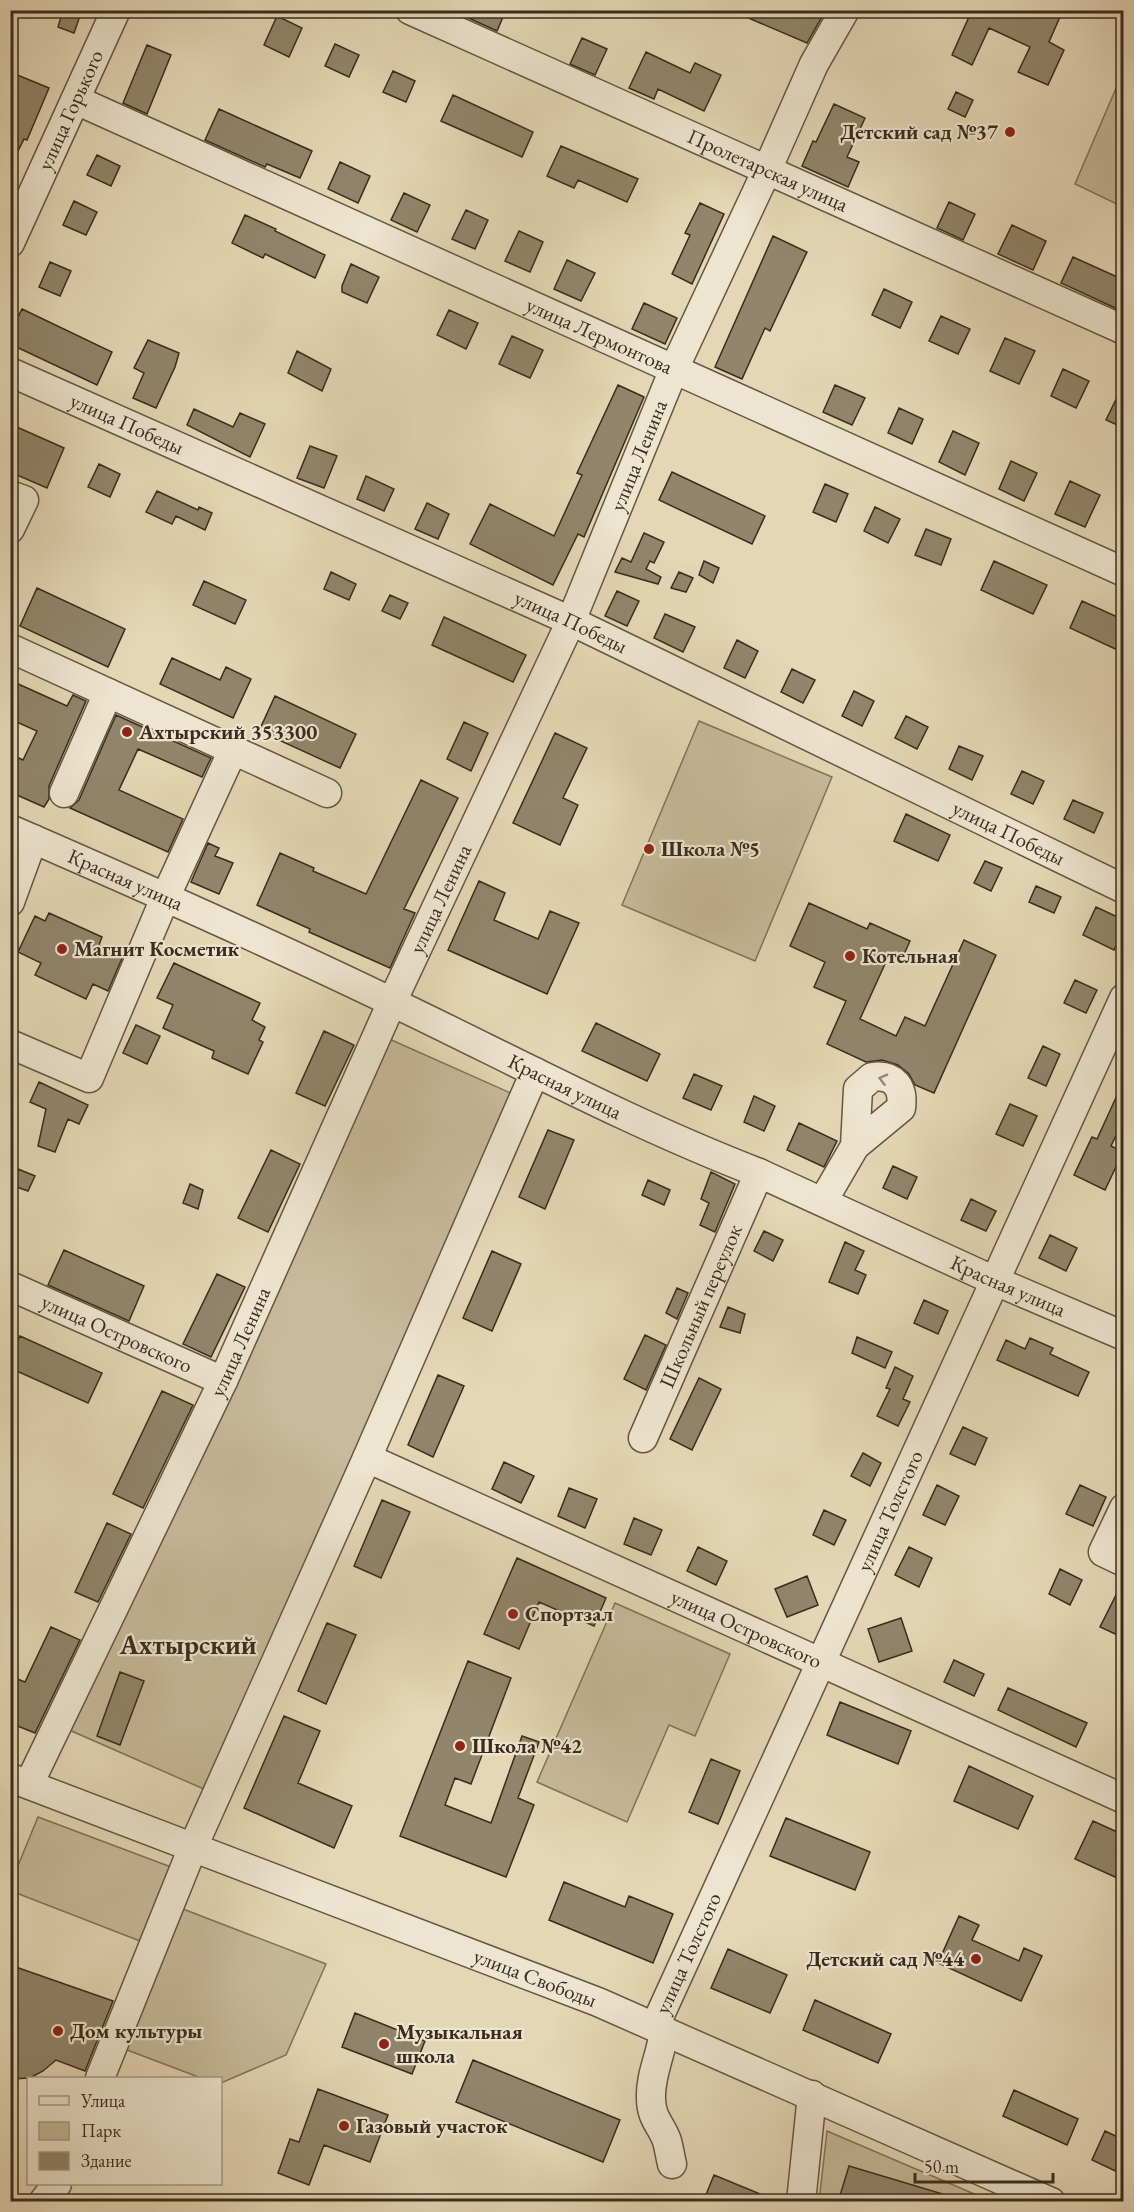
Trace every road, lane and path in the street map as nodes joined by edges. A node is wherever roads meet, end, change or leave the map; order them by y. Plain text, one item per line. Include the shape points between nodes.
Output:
1 (116, 10) edge
2 (410, 10) edge
3 (845, 10) edge
4 (76, 100) junction
5 (767, 170) junction
6 (10, 243) edge
7 (1124, 330) edge
8 (674, 369) junction
9 (10, 372) edge
10 (10, 495) edge
11 (10, 529) edge
12 (1124, 572) edge
13 (571, 621) junction
14 (10, 648) edge
15 (108, 693) junction
16 (233, 750) junction
17 (64, 793) dead end
18 (327, 793) dead end
19 (22, 834) edge
20 (1124, 889) edge
21 (165, 898) junction
22 (10, 902) edge
23 (1124, 998) edge
24 (393, 1002) junction
25 (10, 1044) edge
26 (535, 1072) junction
27 (855, 1146) dead end
28 (759, 1173) junction
29 (823, 1202) junction
30 (993, 1280) junction
31 (10, 1286) edge
32 (1124, 1336) edge
33 (223, 1381) junction
34 (643, 1438) dead end
35 (367, 1458) junction
36 (1124, 1508) edge
37 (1124, 1562) edge
38 (821, 1663) junction
39 (20, 1781) edge
40 (1124, 1799) edge
41 (193, 1847) junction
42 (660, 2028) junction
43 (101, 2077) edge
44 (812, 2095) junction
45 (672, 2163) dead end
46 (56, 2185) edge
47 (44, 2202) edge
48 (801, 2202) edge
49 (1051, 2202) edge

1 - 4 street, улица Горького
2 - 5 street, Пролетарская улица
3 - 5 street, улица Ленина via 814,64
4 - 6 street, улица Горького
4 - 8 street, улица Лермонтова
5 - 7 street, Пролетарская улица
5 - 8 street, улица Ленина
8 - 12 street, улица Лермонтова
8 - 13 street, улица Ленина
9 - 13 street, улица Победы
10 - 11 street via 24,500
13 - 20 street, улица Победы
13 - 24 street, улица Ленина
14 - 15 street
15 - 16 street
15 - 17 street
16 - 18 street
16 - 21 street
19 - 21 street, Красная улица
19 - 22 street
21 - 24 street, Красная улица
21 - 25 street via 88,1078
23 - 30 street, улица Толстого
24 - 26 street, Красная улица
24 - 33 street, улица Ленина
26 - 28 street, Красная улица
26 - 35 street
27 - 29 street
28 - 29 street, Красная улица
28 - 34 street, Школьный переулок
29 - 30 street, Красная улица
30 - 32 street, Красная улица
30 - 38 street, улица Толстого
31 - 33 street, улица Островского
33 - 39 street, улица Ленина
35 - 38 street, улица Островского
35 - 41 street
36 - 37 street via 1103,1552
38 - 40 street, улица Островского
38 - 42 street, улица Толстого
39 - 41 street, улица Свободы
41 - 42 street, улица Свободы
41 - 43 street
42 - 44 street, улица Свободы
42 - 45 street, улица Толстого via 663,2041 651,2098 654,2120 667,2140
44 - 48 street
44 - 49 street, улица Свободы
46 - 47 street

